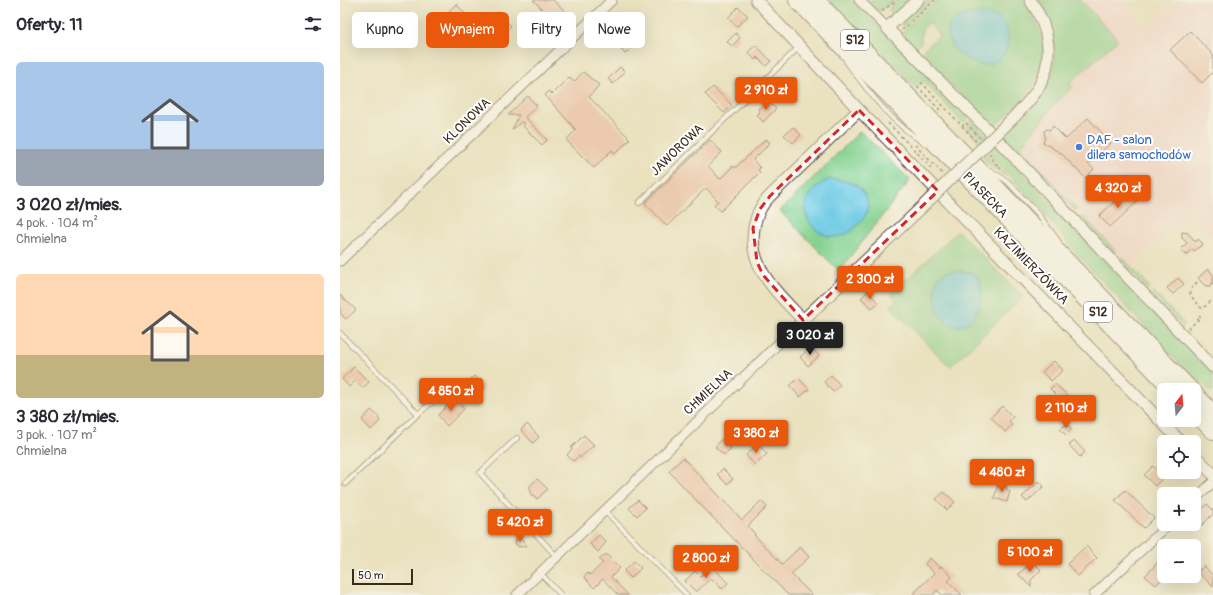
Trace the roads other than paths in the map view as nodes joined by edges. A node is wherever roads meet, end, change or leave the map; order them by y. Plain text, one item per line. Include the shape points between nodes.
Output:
1 (612, 0) edge
2 (756, 0) edge
3 (797, 0) edge
4 (816, 0) edge
5 (859, 0) edge
6 (918, 0) edge
7 (1030, 0) edge
8 (886, 28) junction
9 (800, 46) junction
10 (859, 110) junction
11 (639, 203) dead end
12 (340, 261) edge
13 (804, 320) junction
14 (340, 333) edge
15 (1213, 367) edge
16 (1166, 383) edge
17 (1184, 383) edge
18 (454, 384) dead end
19 (1201, 400) edge
20 (1213, 413) edge
21 (418, 414) junction
22 (1201, 419) edge
23 (1213, 431) edge
24 (1175, 435) edge
25 (517, 438) dead end
26 (1201, 462) edge
27 (1213, 474) edge
28 (1213, 482) edge
29 (345, 484) dead end
30 (1201, 493) edge
31 (605, 510) junction
32 (1162, 531) edge
33 (557, 557) junction
34 (540, 573) junction
35 (517, 595) edge
36 (561, 595) edge
37 (687, 595) edge
38 (1094, 595) edge

1 - 12 street, KLONOWA
2 - 9 street, KAZIMIERZÓWKA
3 - 16 highway, PIASECKA / S12
4 - 17 highway, PIASECKA / S12
5 - 8 street
6 - 8 street
7 - 13 street, CHMIELNA, bridge via 1042,20 1049,48 1045,74 1036,91 1012,119
8 - 15 street via 997,139
9 - 10 street, KAZIMIERZÓWKA
9 - 11 lane, JAWOROWA
10 - 13 street via 770,196 760,209 753,228 753,249 764,275
10 - 24 street, KAZIMIERZÓWKA
13 - 31 street, CHMIELNA
14 - 21 lane
18 - 21 lane
19 - 20 highway
21 - 29 lane
22 - 23 highway
25 - 33 lane via 480,473
26 - 27 street
28 - 30 street
31 - 33 street, CHMIELNA
31 - 37 lane
32 - 38 street
33 - 34 street, CHMIELNA
34 - 35 street, CHMIELNA
34 - 36 lane

